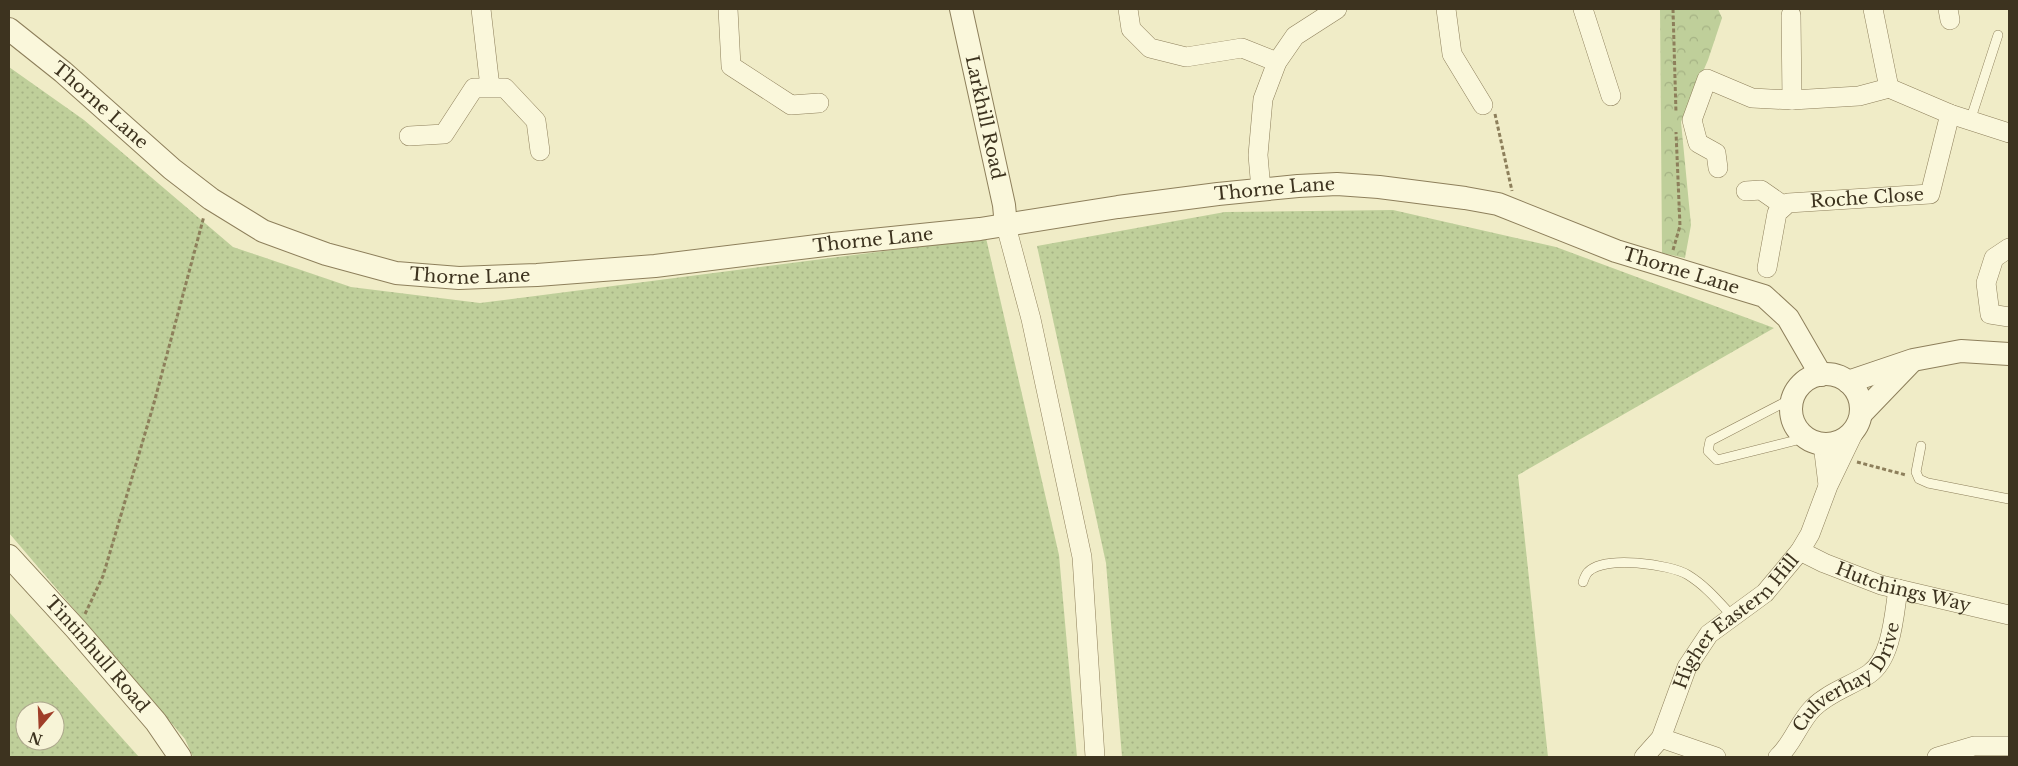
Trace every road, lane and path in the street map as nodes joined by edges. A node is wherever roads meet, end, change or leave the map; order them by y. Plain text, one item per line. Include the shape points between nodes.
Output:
1 (482, 9) edge
2 (728, 9) edge
3 (961, 9) edge
4 (1128, 9) edge
5 (1337, 9) edge
6 (1446, 9) edge
7 (1583, 9) edge
8 (1673, 9) edge
9 (1873, 9) edge
10 (1791, 15) dead end
11 (9, 29) edge
12 (1998, 35) dead end
13 (1277, 62) junction
14 (490, 87) junction
15 (1889, 88) junction
16 (1611, 96) dead end
17 (1792, 100) junction
18 (819, 103) dead end
19 (1483, 105) joint
20 (1950, 114) junction
21 (1676, 118) dead end
22 (1970, 121) junction
23 (1676, 128) dead end
24 (2009, 133) edge
25 (409, 136) dead end
26 (540, 151) dead end
27 (1718, 168) dead end
28 (1261, 190) junction
29 (1746, 191) dead end
30 (211, 199) junction
31 (1784, 206) junction
32 (1516, 211) junction
33 (1006, 226) junction
34 (2009, 248) edge
35 (1668, 266) junction
36 (1767, 268) dead end
37 (2009, 317) edge
38 (1788, 318) junction
39 (2009, 354) edge
40 (1912, 360) junction
41 (1821, 375) junction
42 (1848, 382) junction
43 (1796, 393) junction
44 (1858, 423) junction
45 (1814, 441) junction
46 (1921, 446) dead end
47 (1841, 458) junction
48 (1919, 479) junction
49 (1828, 486) junction
50 (2009, 499) edge
51 (1800, 551) junction
52 (9, 556) edge
53 (1583, 582) dead end
54 (1898, 589) junction
55 (2009, 615) edge
56 (1733, 617) junction
57 (76, 629) junction
58 (1661, 738) junction
59 (2009, 746) edge
60 (174, 754) edge
61 (1095, 757) edge
62 (1644, 757) edge
63 (1716, 757) edge
64 (1778, 757) edge
65 (1937, 757) edge

1 - 14 street
2 - 18 street via 731,66 791,105
3 - 33 street, Larkhill Road
4 - 13 street via 1132,29 1150,48 1186,57 1242,48
5 - 13 street via 1295,36
6 - 19 street via 1452,54
7 - 16 street
8 - 21 path
9 - 15 street
10 - 17 street
11 - 30 street, Thorne Lane
12 - 22 lane
13 - 28 street via 1263,99 1258,156
14 - 25 street via 474,88 444,134
14 - 26 street via 505,88 536,120
15 - 17 street via 1859,96
15 - 20 street
17 - 27 street via 1752,98 1707,79 1692,120 1698,143 1716,153
19 - 32 path via 1494,112
20 - 22 street
20 - 31 street, Roche Close via 1930,194 1788,203
22 - 24 street
23 - 35 path via 1680,226
28 - 32 street, Thorne Lane via 1337,184 1379,187 1464,198
28 - 33 street, Thorne Lane via 1170,200
29 - 31 street, Roche Close via 1761,190
30 - 33 street, Thorne Lane via 263,231 326,254 396,273 459,278 655,266
30 - 57 path via 103,576
31 - 36 street, Roche Close via 1777,213
32 - 35 street, Thorne Lane via 1616,250
33 - 61 street via 1031,319 1082,557
34 - 37 street via 1994,258 1986,283 1990,314
35 - 38 street, Thorne Lane via 1764,296
38 - 41 street, Thorne Lane
38 - 43 street via 1797,364
39 - 40 street via 1961,351
40 - 42 street
40 - 44 street
41 - 42 street via 1831,374
41 - 43 street via 1805,382
42 - 44 street via 1861,402
43 - 45 street via 1791,410 1794,422
43 - 45 lane via 1710,441 1708,451 1717,460
44 - 45 street via 1845,439 1835,444
44 - 47 street, Higher Eastern Hill
45 - 49 street, Higher Eastern Hill
46 - 48 lane via 1916,472
47 - 48 path
47 - 49 street, Higher Eastern Hill
48 - 50 lane
49 - 51 street, Higher Eastern Hill
51 - 54 street, Hutchings Way via 1854,576
51 - 56 street, Higher Eastern Hill via 1764,593
52 - 57 street, Tintinhull Road
53 - 56 lane via 1588,572 1606,565 1654,564 1672,568 1707,589
54 - 55 street, Hutchings Way
54 - 64 street, Culverhay Drive via 1887,646 1880,663 1869,674 1818,703
56 - 58 street, Higher Eastern Hill via 1709,634 1687,667
57 - 60 street, Tintinhull Road via 156,722
58 - 62 street, Higher Eastern Hill
58 - 63 street
59 - 65 street via 1974,746

